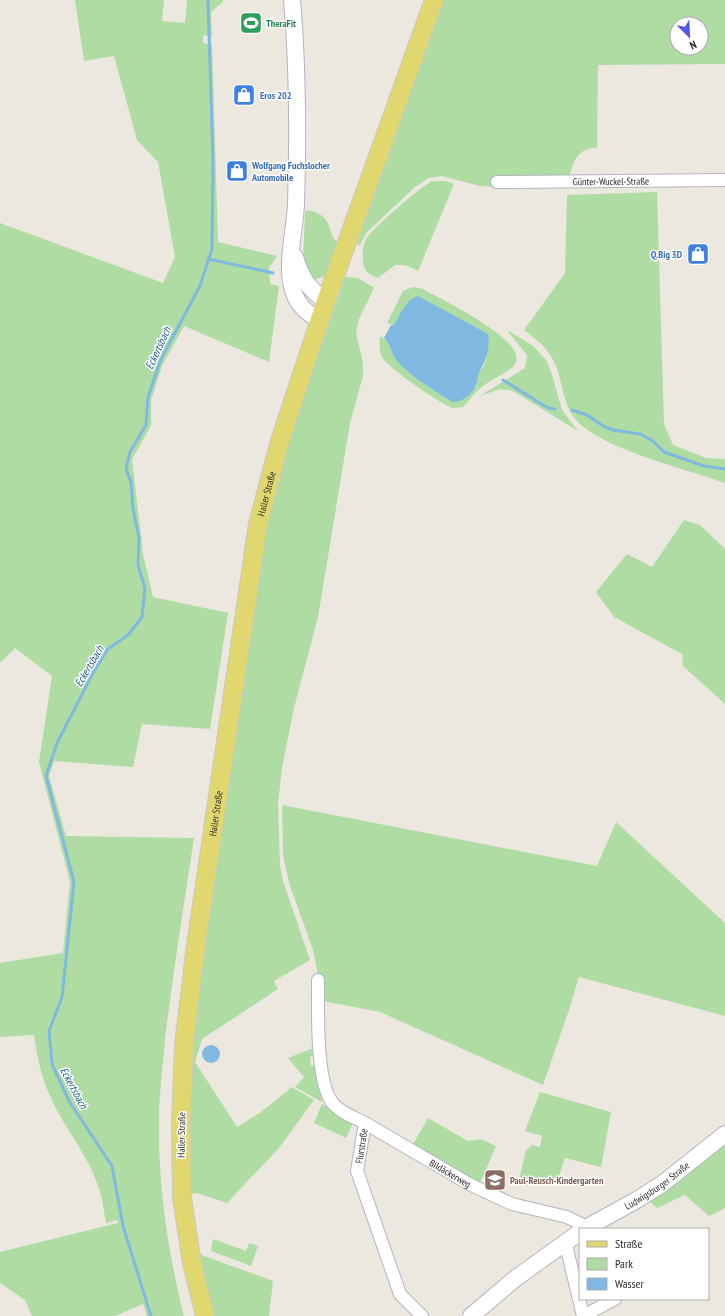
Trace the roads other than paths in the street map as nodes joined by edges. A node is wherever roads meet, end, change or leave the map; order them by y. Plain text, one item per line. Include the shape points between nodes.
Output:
1 (292, 0) edge
2 (434, 0) edge
3 (725, 180) edge
4 (497, 182) dead end
5 (292, 245) junction
6 (326, 301) junction
7 (320, 319) junction
8 (318, 980) dead end
9 (365, 1123) junction
10 (725, 1134) edge
11 (583, 1228) edge
12 (586, 1228) edge
13 (579, 1232) edge
14 (565, 1241) junction
15 (579, 1299) edge
16 (579, 1300) edge
17 (613, 1300) edge
18 (205, 1316) edge
19 (422, 1316) edge
20 (471, 1316) edge
21 (583, 1316) edge

1 - 5 street via 298,126 296,206
2 - 6 main road, Haller Straße
3 - 4 street, Günter-Wuckel-Straße
5 - 6 street via 303,280
5 - 7 street via 293,292 302,307 313,317
6 - 7 main road, Haller Straße
7 - 18 main road, Haller Straße via 278,447 258,524 196,945 184,1044 182,1198 192,1263
8 - 9 street, Flurstraße via 318,1035 326,1090 335,1105
9 - 11 street, Bildäckerweg via 468,1184 512,1204 567,1217
9 - 19 street, Flurstraße via 358,1171 400,1294
10 - 12 street, Ludwigsburger Straße via 662,1184
13 - 14 street, Ludwigsburger Straße
14 - 15 street
14 - 20 street, Ludwigsburger Straße
16 - 21 street
17 - 21 street

